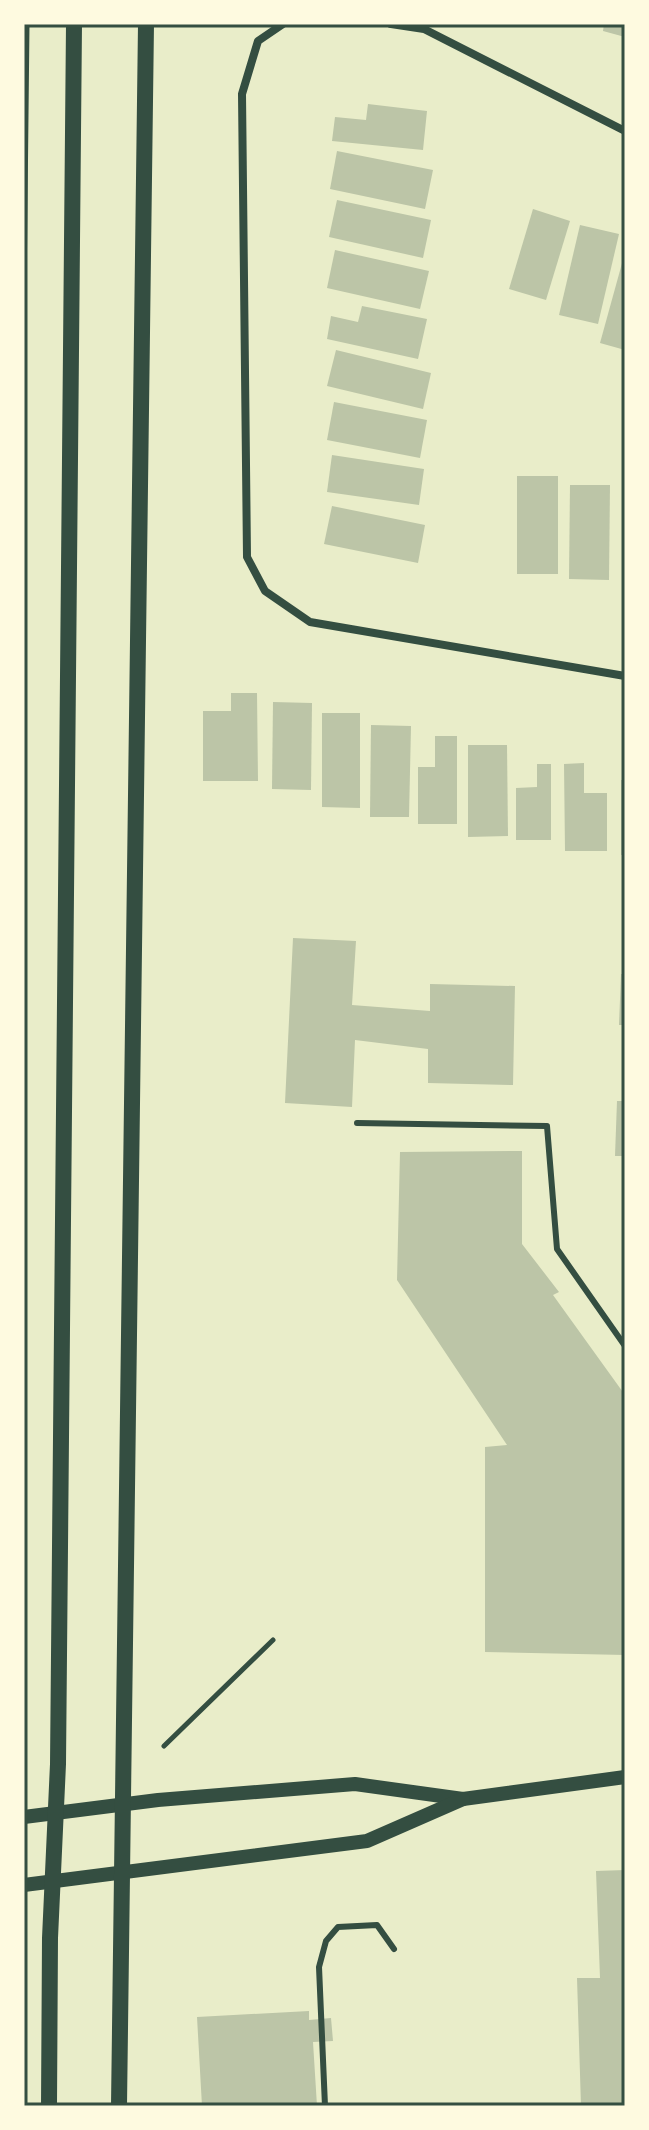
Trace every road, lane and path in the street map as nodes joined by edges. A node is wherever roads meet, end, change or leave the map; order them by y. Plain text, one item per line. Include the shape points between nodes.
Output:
1 (27, 24) edge
2 (74, 24) edge
3 (146, 24) edge
4 (283, 24) edge
5 (391, 24) edge
6 (625, 131) edge
7 (24, 296) edge
8 (625, 676) edge
9 (357, 1123) dead end
10 (625, 1346) edge
11 (273, 1640) dead end
12 (164, 1746) dead end
13 (625, 1777) edge
14 (463, 1799) junction
15 (122, 1805) junction
16 (55, 1813) junction
17 (24, 1817) edge
18 (119, 1871) junction
19 (53, 1881) junction
20 (24, 1885) edge
21 (394, 1949) dead end
22 (49, 2106) edge
23 (119, 2106) edge
24 (325, 2106) edge

1 - 7 path
2 - 16 main road
3 - 15 main road
4 - 8 street via 258,41 242,94 247,557 265,591 310,622
5 - 6 street via 424,29
9 - 10 lane via 547,1126 557,1249
11 - 12 path
13 - 14 street
14 - 15 street via 355,1784
14 - 18 street via 367,1841
15 - 16 street
15 - 18 main road
16 - 17 street
16 - 19 main road
18 - 19 street
18 - 23 main road
19 - 20 street
19 - 22 main road
21 - 24 lane via 377,1925 338,1927 326,1941 319,1967

